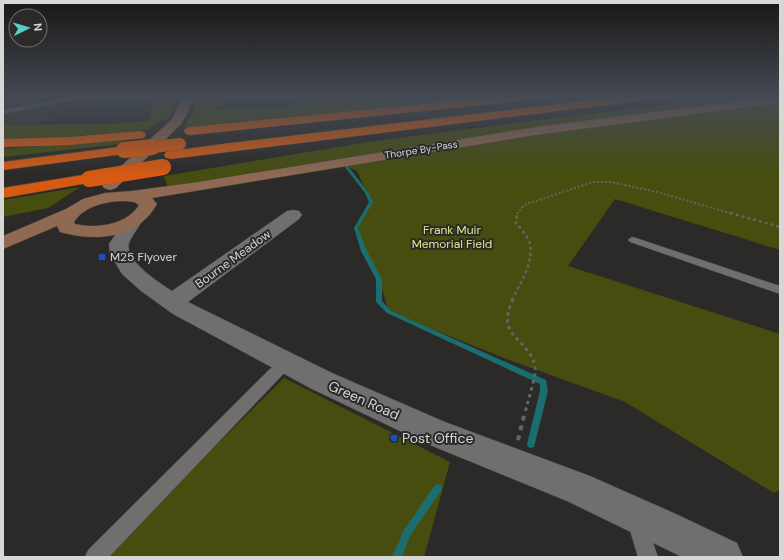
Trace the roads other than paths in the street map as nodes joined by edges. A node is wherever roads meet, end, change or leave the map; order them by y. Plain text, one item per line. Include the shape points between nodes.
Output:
1 (176, 123) edge
2 (268, 123) edge
3 (389, 123) edge
4 (434, 123) edge
5 (597, 123) edge
6 (3, 143) edge
7 (124, 150) junction
8 (171, 155) junction
9 (3, 161) edge
10 (3, 166) edge
11 (3, 178) edge
12 (3, 193) edge
13 (129, 195) junction
14 (293, 215) dead end
15 (72, 222) junction
16 (117, 232) junction
17 (633, 240) dead end
18 (5, 243) edge
19 (780, 290) edge
20 (172, 302) junction
21 (286, 362) junction
22 (633, 513) junction
23 (95, 557) edge
24 (648, 557) edge
25 (723, 557) edge

1 - 13 main road
2 - 6 highway via 140,136
3 - 8 highway
4 - 8 highway via 365,135
5 - 13 main road, Thorpe By-Pass via 398,152 229,183 163,200
7 - 8 highway, bridge
7 - 9 highway
7 - 10 highway
8 - 11 highway
8 - 12 highway, bridge via 89,179
13 - 15 main road via 92,202 78,208
13 - 16 main road via 146,211
14 - 20 street, Bourne Meadow
15 - 16 main road via 91,233
15 - 18 main road
16 - 20 street, Green Road via 120,254 130,269
17 - 19 lane
20 - 21 street, Green Road
21 - 22 street, Green Road via 436,432 513,461
21 - 23 lane
22 - 24 lane
22 - 25 street, Green Road

